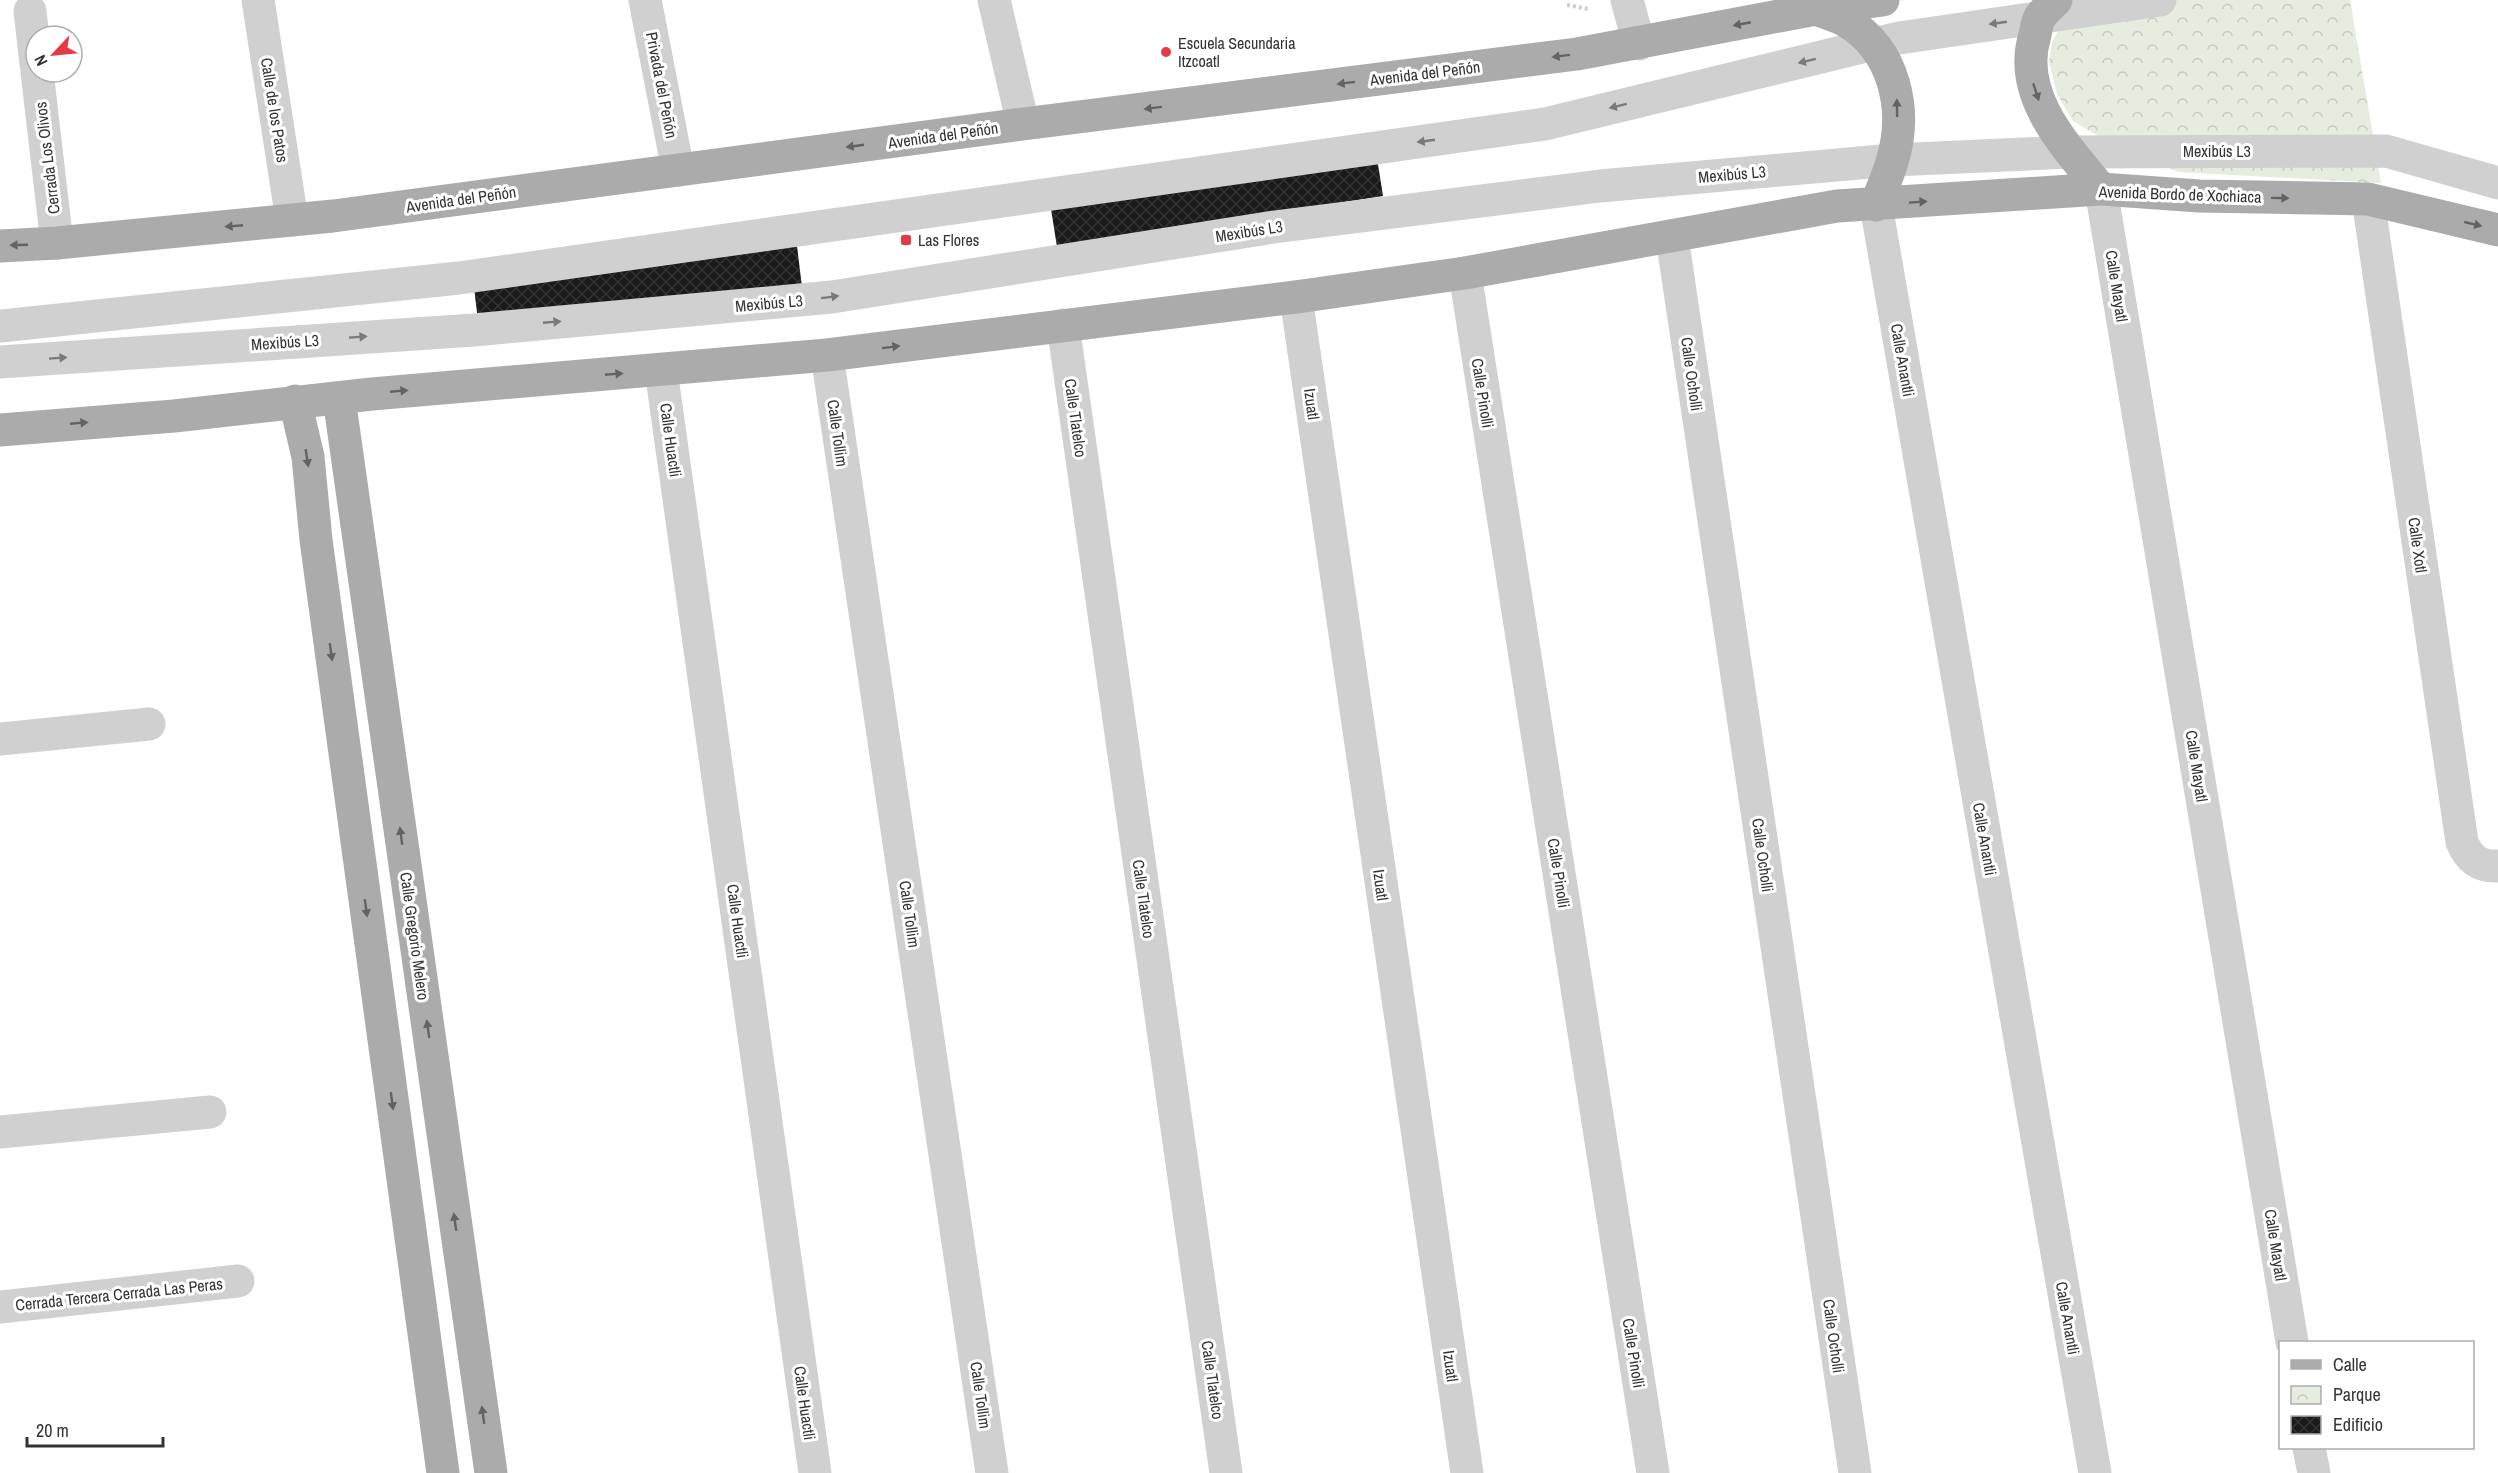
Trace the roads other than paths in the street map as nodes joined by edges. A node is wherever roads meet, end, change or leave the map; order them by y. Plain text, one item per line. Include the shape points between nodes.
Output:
1 (258, 0) edge
2 (645, 0) edge
3 (994, 0) edge
4 (1627, 0) edge
5 (1883, 0) edge
6 (2160, 0) edge
7 (1816, 9) junction
8 (2048, 9) edge
9 (30, 11) dead end
10 (31, 24) edge
11 (1639, 44) junction
12 (1874, 44) junction
13 (38, 84) edge
14 (1023, 124) junction
15 (2070, 152) junction
16 (1893, 160) junction
17 (678, 170) junction
18 (2498, 183) edge
19 (2102, 189) junction
20 (2368, 199) junction
21 (1868, 205) junction
22 (292, 220) junction
23 (2498, 230) edge
24 (1672, 237) junction
25 (57, 243) junction
26 (0, 246) edge
27 (1465, 273) junction
28 (1296, 297) junction
29 (1063, 325) junction
30 (0, 326) edge
31 (827, 355) junction
32 (0, 362) edge
33 (661, 370) junction
34 (339, 398) junction
35 (295, 401) junction
36 (0, 430) edge
37 (149, 724) dead end
38 (0, 739) edge
39 (2498, 866) edge
40 (210, 1112) dead end
41 (0, 1132) edge
42 (238, 1281) dead end
43 (0, 1307) edge
44 (2292, 1341) edge
45 (2309, 1449) edge
46 (442, 1473) edge
47 (491, 1473) edge
48 (815, 1473) edge
49 (992, 1473) edge
50 (1226, 1473) edge
51 (1467, 1473) edge
52 (1653, 1473) edge
53 (1855, 1473) edge
54 (2095, 1473) edge
55 (2314, 1473) edge

1 - 22 street, Calle de los Patos
2 - 17 street, Privada del Peñón
3 - 14 street
4 - 11 street
5 - 7 main road, Avenida del Peñón
6 - 8 street
7 -> 11 main road, Avenida del Peñón
7 - 12 main road via 1846,21
8 -> 12 street
8 -> 15 main road via 2032,45 2031,77 2041,108
9 - 10 street
11 -> 14 main road, Avenida del Peñón
16 -> 12 main road via 1899,104 1891,70
12 -> 30 street via 1545,124 459,278
13 - 25 street, Cerrada Los Olivos
14 -> 17 main road, Avenida del Peñón
15 - 16 street, Mexibús L3
15 - 18 street, Mexibús L3 via 2386,151
15 - 19 main road
16 - 21 main road
32 -> 16 street, Mexibús L3 via 474,330 832,297 1274,227 1600,186
17 - 22 main road, Avenida del Peñón
19 -> 20 main road, Avenida Bordo de Xochiaca via 2199,196
21 -> 19 main road, Avenida Bordo de Xochiaca
19 - 44 street, Calle Mayatl
20 -> 23 main road, Avenida Bordo de Xochiaca
20 - 39 street, Calle Xotl via 2462,842 2476,863
21 - 24 main road via 1837,206
21 - 54 street, Calle Anantli
22 -> 25 main road, Avenida del Peñón
24 - 27 main road
24 - 53 street, Calle Ocholli
25 -> 26 main road, Avenida del Peñón
27 - 28 main road
27 - 52 street, Calle Pinolli
28 - 29 main road
28 - 51 street, Izuatl
31 -> 29 main road
29 - 50 street, Calle Tlatelco
31 - 33 main road
31 - 49 street, Calle Tollim
34 -> 33 main road
33 - 48 street, Calle Huactli
34 - 35 main road
47 -> 34 main road, Calle Gregorio Melero
36 -> 35 main road via 174,416
35 -> 46 main road via 308,457
37 - 38 street
40 - 41 street
42 - 43 street, Cerrada Tercera Cerrada Las Peras
45 - 55 street

